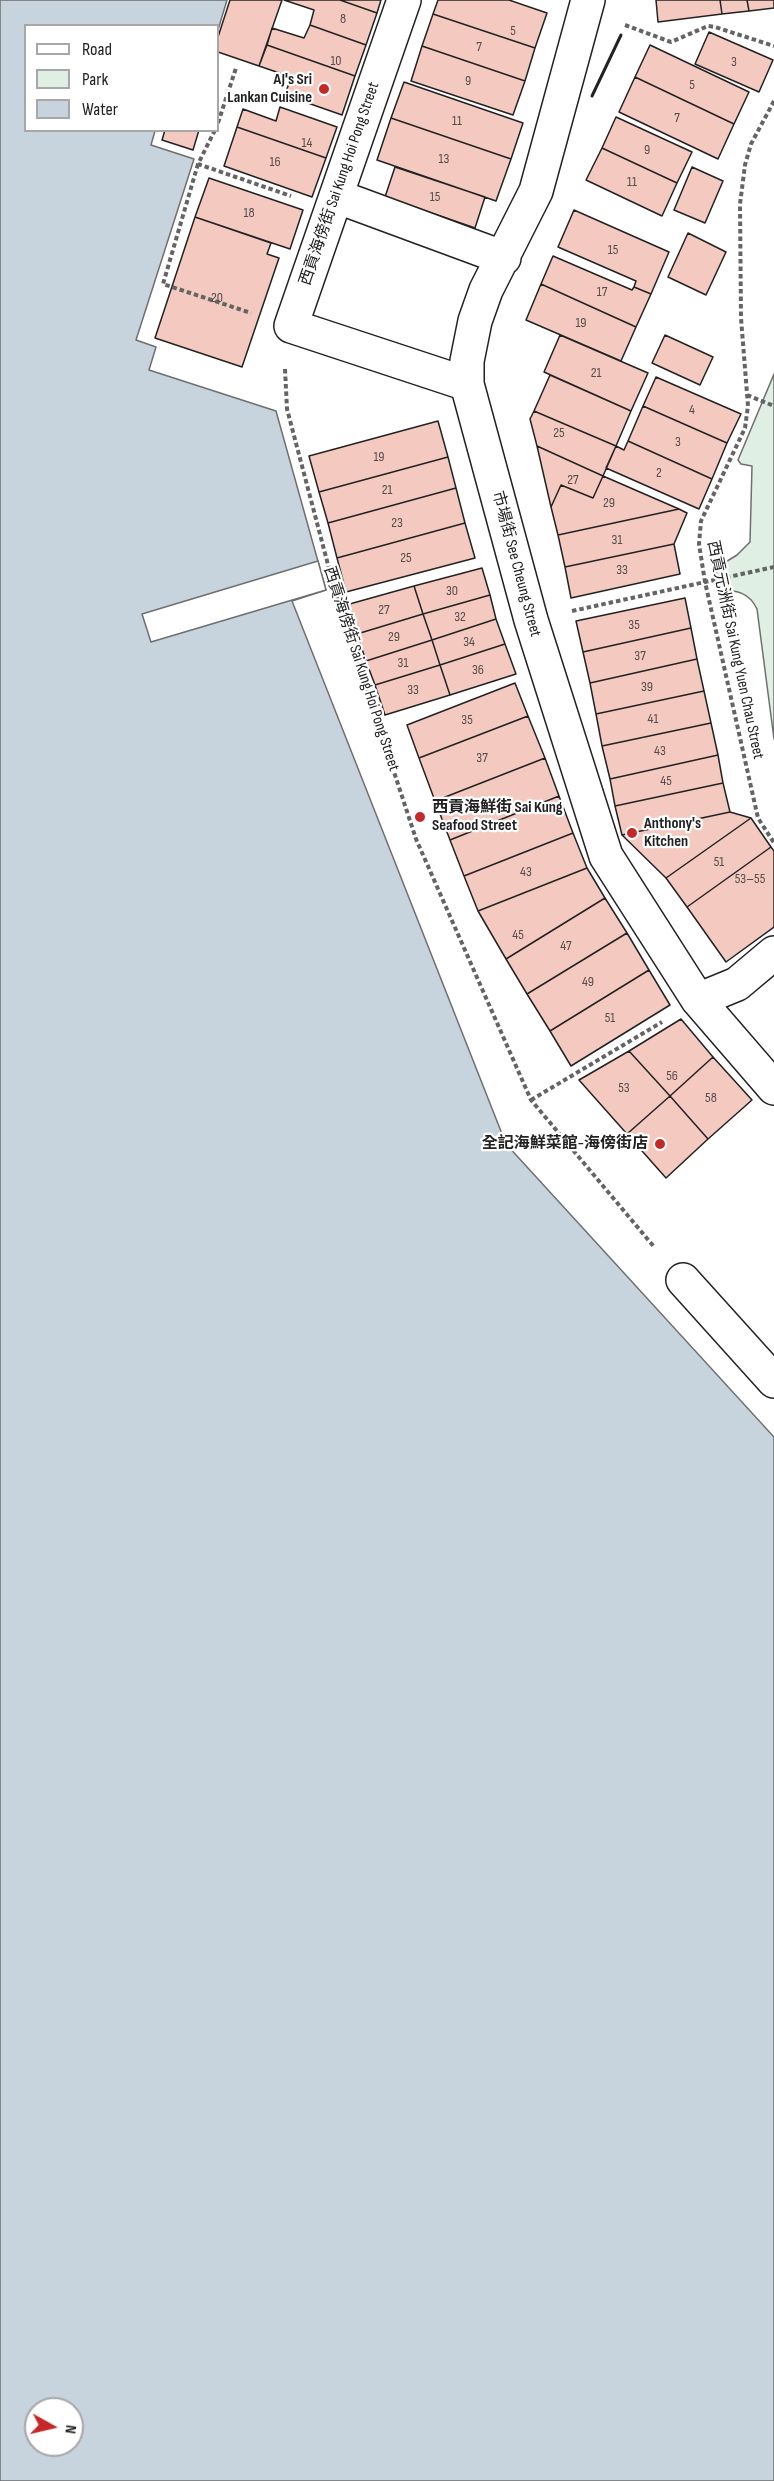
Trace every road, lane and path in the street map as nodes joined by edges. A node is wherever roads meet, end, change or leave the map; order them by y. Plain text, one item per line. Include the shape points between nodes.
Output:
1 (405, 0) edge
2 (588, 0) edge
3 (624, 25) dead end
4 (774, 46) edge
5 (236, 68) dead end
6 (774, 101) edge
7 (219, 120) edge
8 (214, 132) edge
9 (198, 165) junction
10 (334, 203) junction
11 (504, 258) junction
12 (291, 326) junction
13 (467, 372) junction
14 (747, 395) junction
15 (774, 406) edge
16 (774, 567) edge
17 (705, 582) junction
18 (531, 620) junction
19 (774, 843) edge
20 (774, 953) edge
21 (699, 1000) junction
22 (774, 1088) edge
23 (531, 1100) junction
24 (683, 1280) joint
25 (774, 1381) edge

1 - 10 street, 西貢海傍街 Sai Kung Hoi Pong Street
2 - 11 street, 市場街 See Cheung Street via 536,191
3 - 4 path via 671,42 708,26
5 - 7 path
6 - 14 path, 西貢元洲街 Sai Kung Yuen Chau Street via 751,144 740,204 741,318
8 - 9 path
9 - 10 path
9 - 12 path via 163,284
10 - 11 street
10 - 12 street, 西貢海傍街 Sai Kung Hoi Pong Street
11 - 13 street, 市場街 See Cheung Street via 475,321
12 - 13 street
12 - 23 path, 西貢海傍街 Sai Kung Hoi Pong Street via 285,367 287,409 336,595 416,839
13 - 18 street, 市場街 See Cheung Street
14 - 15 path
14 - 17 path, 西貢元洲街 Sai Kung Yuen Chau Street via 745,428 701,521 699,544
16 - 17 path
17 - 18 path
17 - 19 path, 西貢元洲街 Sai Kung Yuen Chau Street via 758,818
18 - 21 street, 市場街 See Cheung Street via 606,856
20 - 21 street via 737,984
21 - 22 street, 市場街 See Cheung Street
21 - 23 path
23 - 24 path, 西貢海傍街 Sai Kung Hoi Pong Street
24 - 25 street

